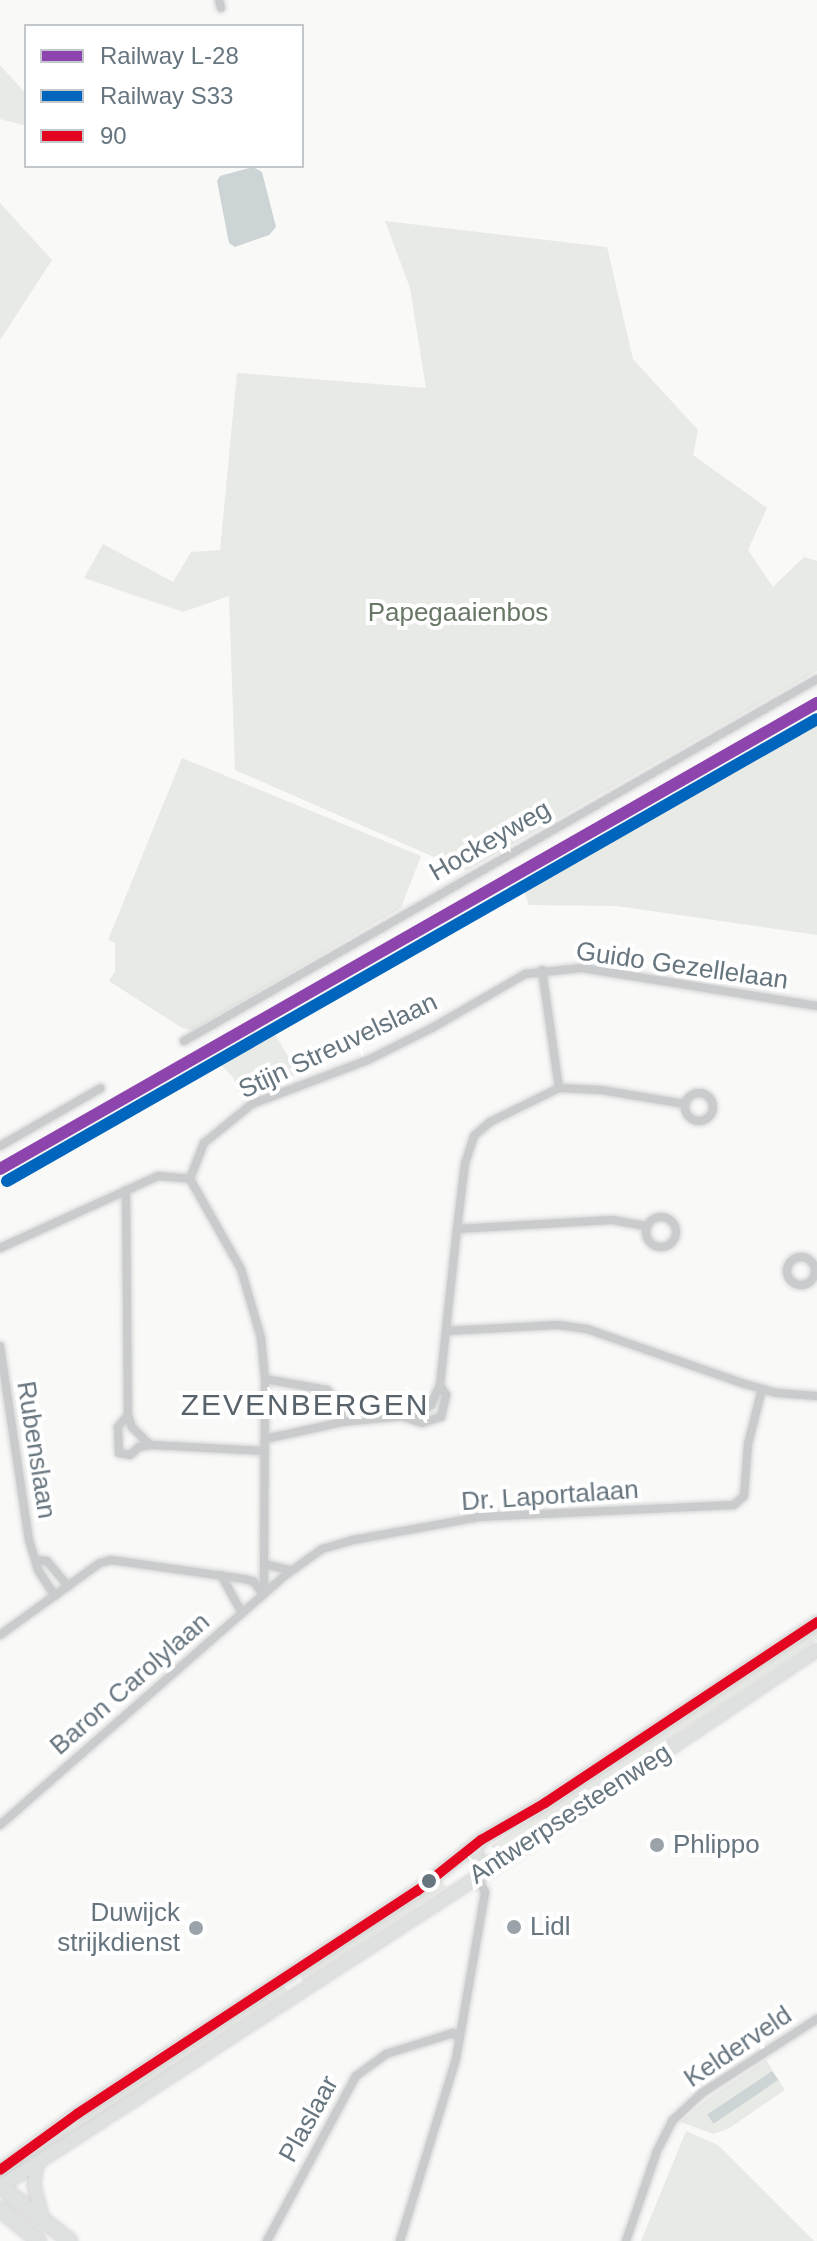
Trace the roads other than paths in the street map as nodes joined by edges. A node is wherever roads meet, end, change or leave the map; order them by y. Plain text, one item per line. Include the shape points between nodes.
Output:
1 (817, 679) edge
2 (542, 970) junction
3 (817, 1006) edge
4 (184, 1041) dead end
5 (101, 1088) dead end
6 (559, 1088) junction
7 (685, 1104) dead end
8 (0, 1146) edge
9 (190, 1179) junction
10 (126, 1190) junction
11 (647, 1226) dead end
12 (457, 1229) junction
13 (0, 1248) edge
14 (446, 1331) junction
15 (0, 1346) edge
16 (265, 1379) junction
17 (440, 1385) junction
18 (762, 1389) junction
19 (817, 1396) edge
20 (128, 1415) junction
21 (404, 1417) junction
22 (342, 1422) junction
23 (265, 1439) junction
24 (150, 1445) junction
25 (265, 1451) junction
26 (37, 1560) junction
27 (264, 1564) junction
28 (291, 1570) junction
29 (221, 1575) junction
30 (68, 1586) junction
31 (264, 1594) junction
32 (55, 1596) junction
33 (242, 1613) junction
34 (817, 1622) edge
35 (0, 1635) edge
36 (817, 1650) edge
37 (0, 1825) edge
38 (481, 1840) junction
39 (496, 1864) junction
40 (476, 1875) junction
41 (295, 1970) junction
42 (304, 1987) junction
43 (817, 2019) edge
44 (459, 2038) junction
45 (24, 2152) junction
46 (0, 2155) edge
47 (37, 2163) junction
48 (0, 2170) edge
49 (0, 2186) edge
50 (0, 2209) edge
51 (42, 2217) junction
52 (39, 2241) edge
53 (70, 2241) edge
54 (267, 2241) edge
55 (400, 2241) edge
56 (626, 2241) edge

1 - 4 street, Hockeyweg
2 - 3 street, Guido Gezellelaan via 593,969
2 - 6 street
2 - 9 street, Stijn Streuvelslaan via 508,982 368,1060 252,1104 204,1143
5 - 8 street
6 - 7 street
6 - 12 street via 490,1122 474,1136
9 - 10 street via 158,1176
9 - 16 street via 246,1282
10 - 13 street
10 - 20 street
11 - 12 street via 612,1220
12 - 14 street
14 - 17 street
14 - 18 street via 558,1325 587,1329
15 - 26 street, Rubenslaan via 29,1540
16 - 22 street via 327,1390 340,1404
16 - 23 street
17 - 21 street via 431,1405
17 - 21 street via 446,1395 441,1417 422,1423
18 - 19 street
18 - 28 street, Dr. Laportalaan via 748,1444 744,1496 734,1505 479,1517 340,1543
20 - 24 street via 137,1435
20 - 24 street via 118,1427 119,1453 130,1455
21 - 22 street
22 - 23 street
23 - 25 street
24 - 25 street
25 - 27 street
26 - 30 street via 47,1561
26 - 32 street, Rubenslaan
27 - 28 street
27 - 31 street
28 - 31 street, Dr. Laportalaan
29 - 30 street via 117,1559 100,1563
29 - 31 street via 253,1581
29 - 33 street
30 - 32 street
31 - 33 street, Baron Carolylaan
32 - 35 street
33 - 37 street, Baron Carolylaan
34 - 38 main road, Antwerpsesteenweg
36 - 39 main road, Antwerpsesteenweg
38 - 39 main road via 477,1861
38 - 41 main road, Antwerpsesteenweg via 417,1891
39 - 40 main road, Antwerpsesteenweg
40 - 42 main road, Antwerpsesteenweg
40 - 44 street via 485,1892
41 - 42 main road via 292,1979
41 - 45 main road, Antwerpsesteenweg
42 - 47 main road, Antwerpsesteenweg
43 - 56 street, Kelderveld via 702,2093 672,2121
44 - 54 street, Plaslaar via 453,2033 386,2054 356,2076
44 - 55 street via 441,2116
45 - 46 main road
45 - 48 main road, Antwerpsesteenweg
47 - 49 main road, Antwerpsesteenweg
47 - 51 main road via 34,2185
49 - 51 highway
50 - 52 highway
51 - 53 highway

